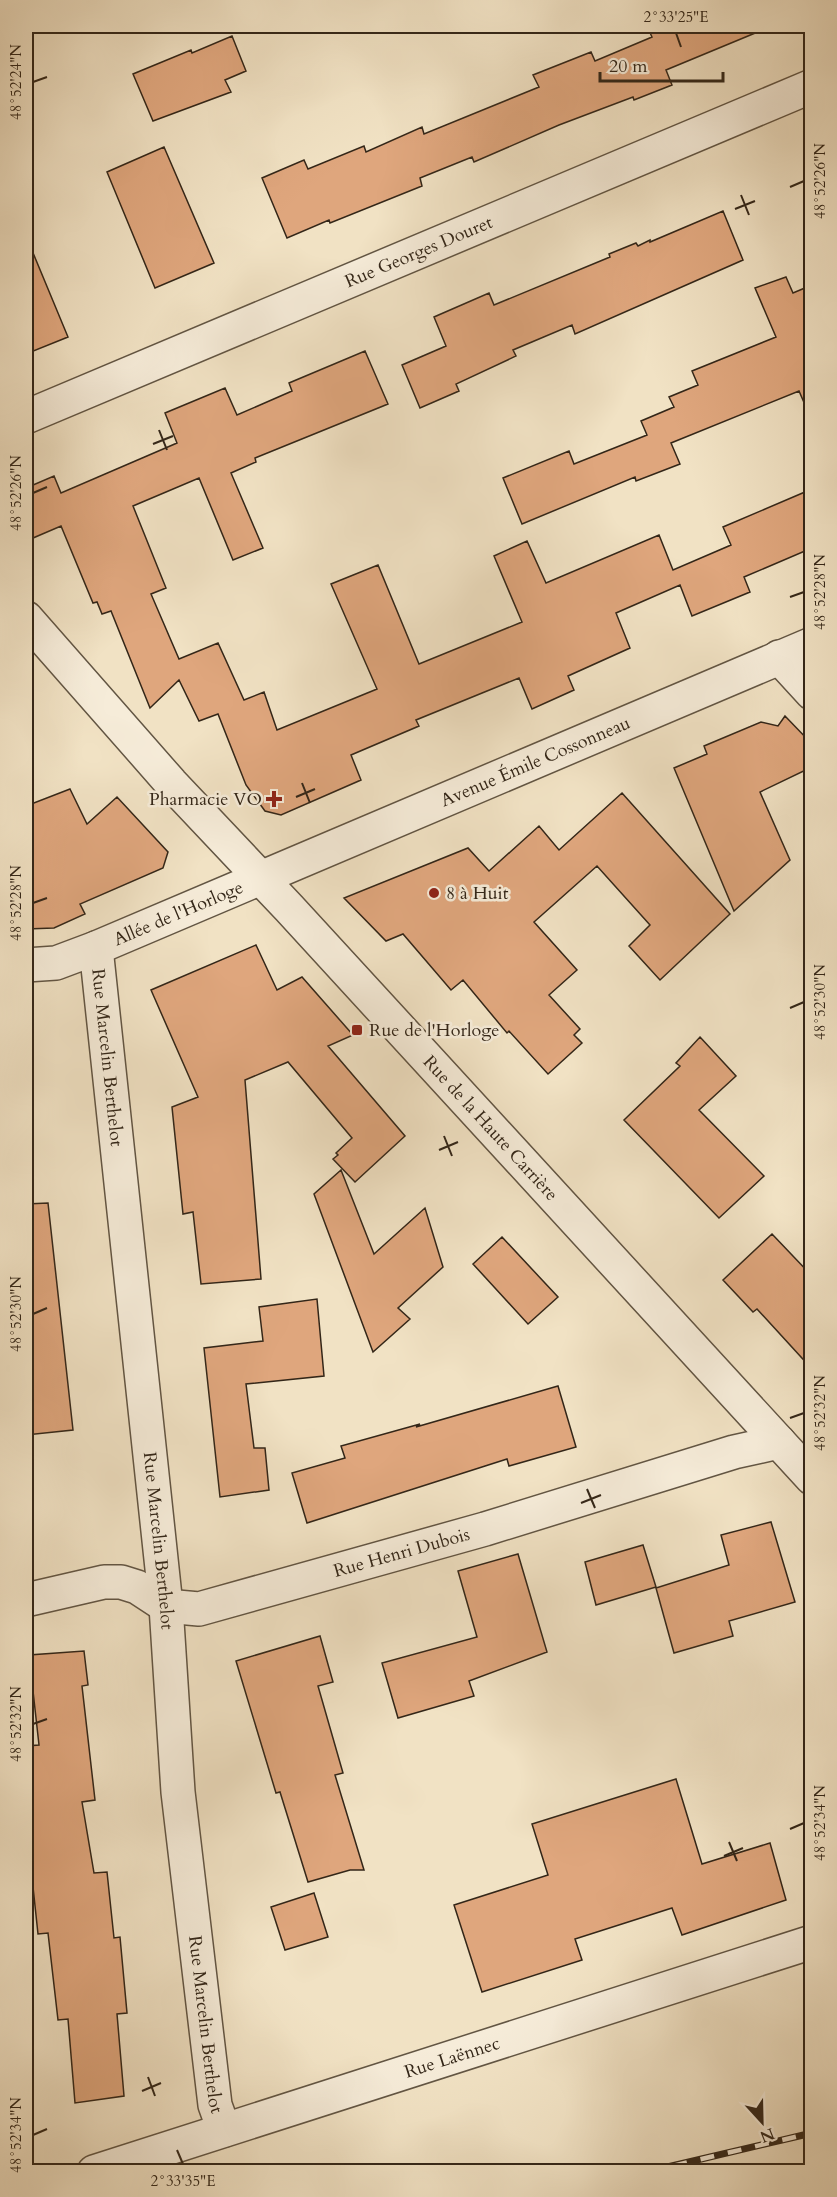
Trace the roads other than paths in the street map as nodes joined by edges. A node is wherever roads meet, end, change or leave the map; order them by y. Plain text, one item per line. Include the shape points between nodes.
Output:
1 (812, 86) edge
2 (26, 417) edge
3 (26, 618) edge
4 (812, 644) edge
5 (779, 657) junction
6 (812, 693) edge
7 (261, 879) junction
8 (96, 948) junction
9 (26, 965) edge
10 (778, 1442) junction
11 (812, 1478) edge
12 (26, 1600) edge
13 (166, 1606) junction
14 (812, 1942) edge
15 (224, 2130) junction
16 (94, 2172) edge

1 - 2 street, Rue Georges Douret
3 - 7 street, Rue de la Haute Carrière
4 - 5 street, Avenue Émile Cossonneau
5 - 6 street
5 - 7 street, Avenue Émile Cossonneau
7 - 8 street, Allée de l'Horloge
7 - 10 street, Rue de la Haute Carrière
8 - 9 street, Allée de l'Horloge via 56,963
8 - 13 street, Rue Marcelin Berthelot
10 - 11 street, Rue de la Haute Carrière
10 - 13 street, Rue Henri Dubois via 199,1609
12 - 13 street, Rue Henri Dubois via 104,1582 121,1582 137,1587
13 - 15 street, Rue Marcelin Berthelot via 178,1792 215,2105
14 - 15 street, Rue Laënnec
15 - 16 street, Rue Laënnec

